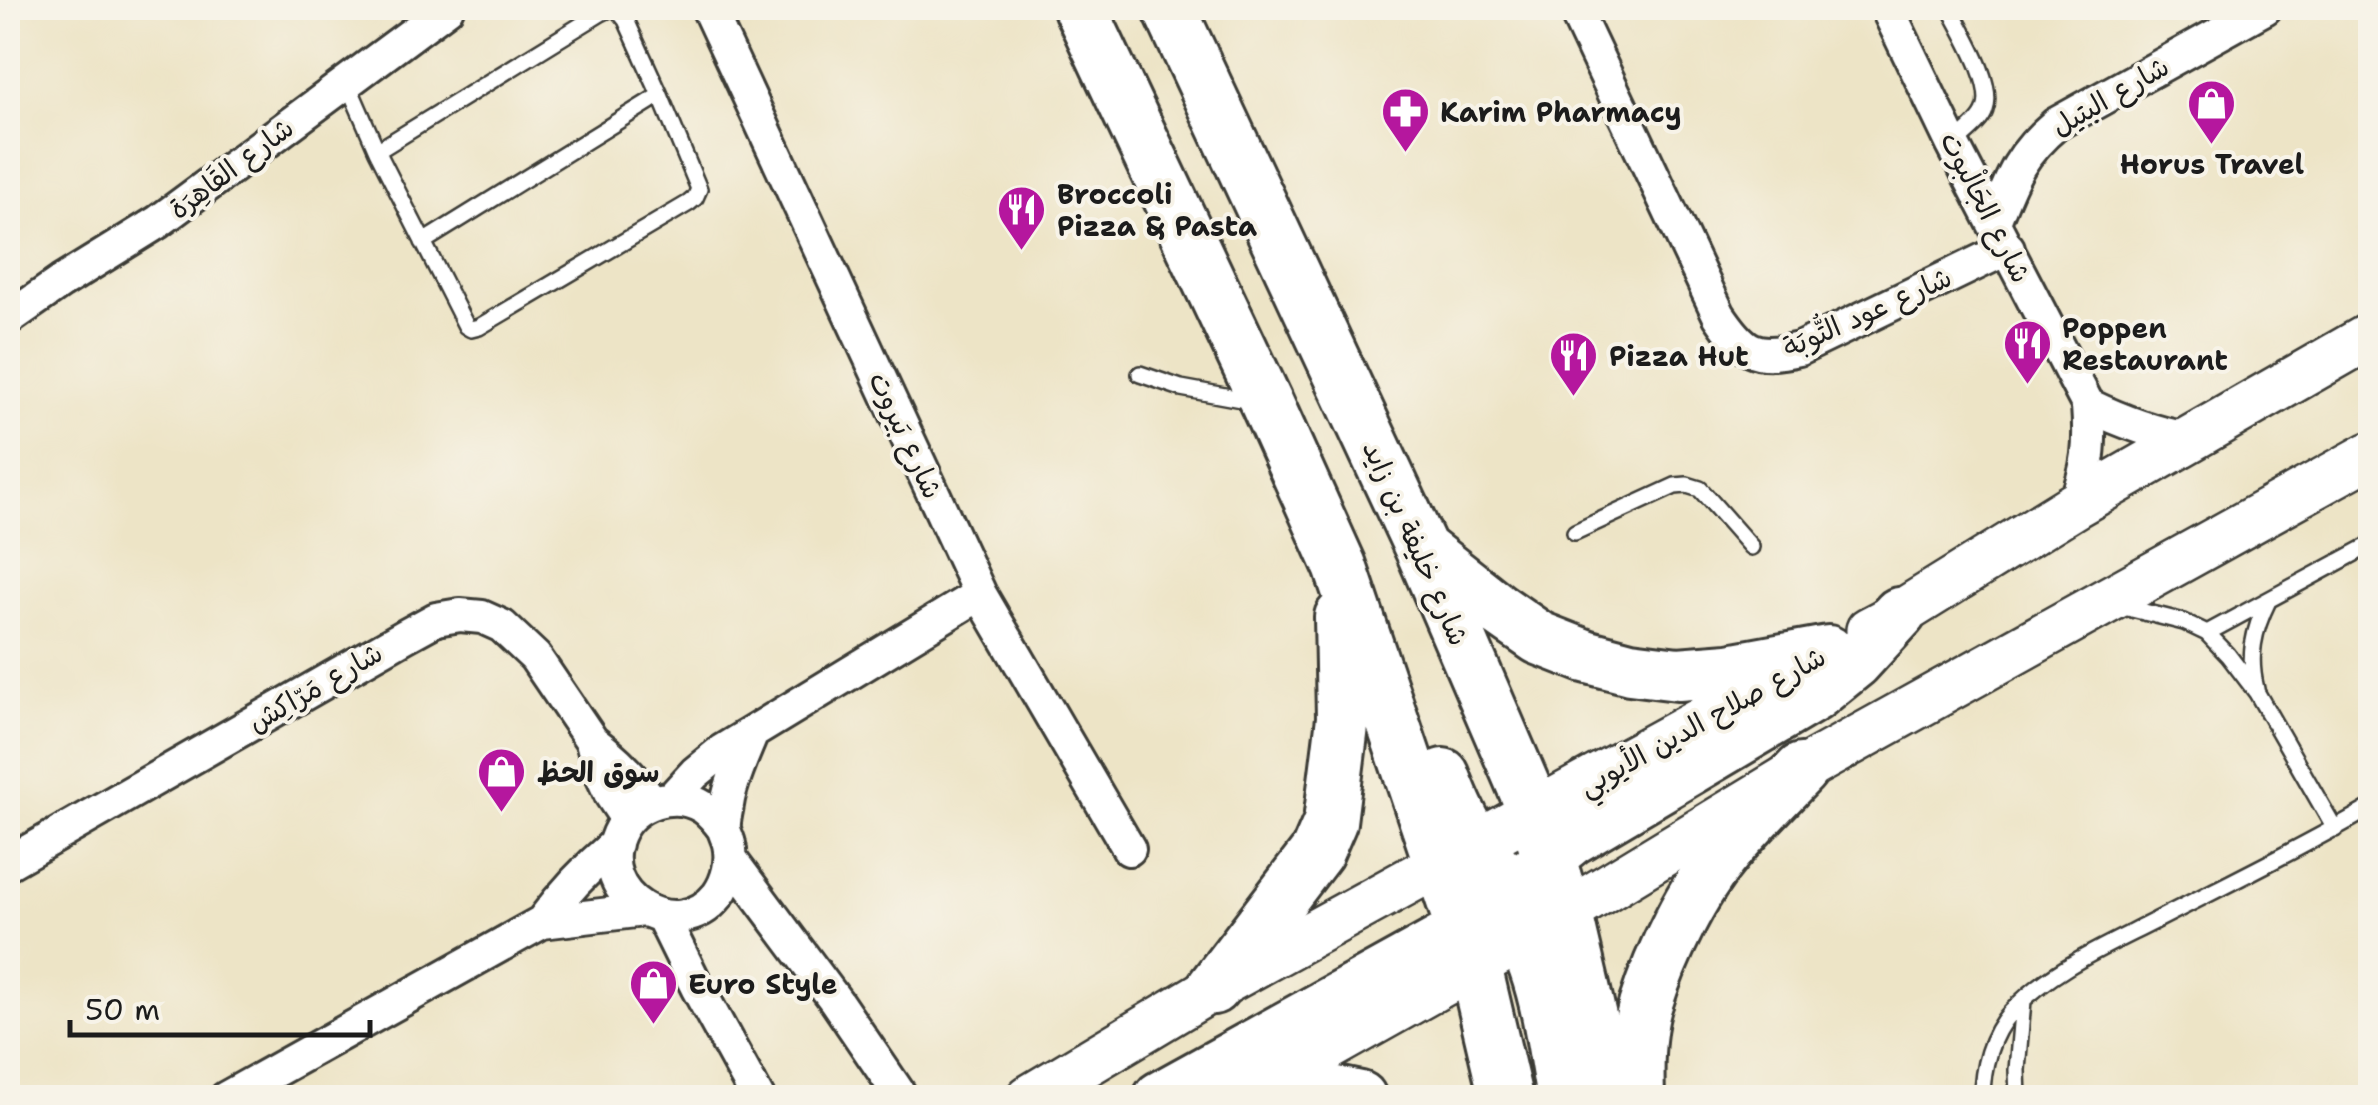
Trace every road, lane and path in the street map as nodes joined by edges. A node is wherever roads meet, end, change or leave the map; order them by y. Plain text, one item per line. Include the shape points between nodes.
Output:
1 (446, 8) edge
2 (708, 8) edge
3 (1080, 8) edge
4 (1170, 8) edge
5 (1574, 8) edge
6 (1888, 8) edge
7 (1950, 8) edge
8 (2265, 8) edge
9 (347, 82) junction
10 (660, 95) junction
11 (1954, 145) junction
12 (377, 151) junction
13 (2001, 235) junction
14 (423, 242) junction
15 (8, 318) edge
16 (2370, 336) edge
17 (1140, 374) dead end
18 (1267, 404) junction
19 (2088, 405) junction
20 (2188, 439) junction
21 (2370, 455) edge
22 (1296, 467) junction
23 (2075, 505) junction
24 (1575, 532) dead end
25 (2370, 546) edge
26 (1752, 547) dead end
27 (1422, 550) junction
28 (1340, 566) junction
29 (980, 594) junction
30 (2268, 602) junction
31 (2106, 603) junction
32 (1899, 614) junction
33 (2207, 633) junction
34 (1828, 652) junction
35 (2257, 693) junction
36 (752, 734) junction
37 (1801, 770) junction
38 (2370, 808) edge
39 (642, 816) junction
40 (2335, 829) junction
41 (727, 845) junction
42 (1130, 849) dead end
43 (8, 862) edge
44 (1504, 891) junction
45 (653, 913) junction
46 (542, 922) junction
47 (1213, 988) junction
48 (2023, 1001) junction
49 (1249, 1092) edge
50 (226, 1098) edge
51 (758, 1098) edge
52 (902, 1098) edge
53 (1029, 1098) edge
54 (1160, 1098) edge
55 (1360, 1098) edge
56 (1506, 1098) edge
57 (1564, 1098) edge
58 (1610, 1098) edge
59 (1638, 1098) edge
60 (1982, 1098) edge
61 (2018, 1098) edge

1 - 9 street, شارع القَاهِرَة
2 - 29 street, شارع بَيروت
3 - 18 main road, شارع خليفة بن زايد
4 - 27 main road, شارع خليفة بن زايد
5 - 13 street, شارع عود التُّوبَة via 1720,316 1750,350 1774,355 1799,349
6 - 11 street, شارع الجَالْبوت
7 - 11 lane via 1988,96 1985,113
8 - 13 street, شارع البتيل via 2035,142 2020,162
9 - 12 lane
9 - 15 street, شارع القَاهِرَة via 158,222
10 - 12 lane via 626,20 609,9
10 - 14 lane
10 - 14 lane via 699,189 688,203 479,327 466,326
11 - 13 street, شارع الجَالْبوت
12 - 14 lane
13 - 19 street, شارع الجَالْبوت
16 - 20 street, شارع صلاح الدين الأيوبي
17 - 18 lane
18 - 22 main road, شارع خليفة بن زايد
19 - 20 street via 2154,433
19 - 23 street, شارع الجَالْبوت via 2091,439
20 - 23 street, شارع صلاح الدين الأيوبي
21 - 31 street, شارع صلاح الدين الأيوبي
22 - 28 main road, شارع خليفة بن زايد
22 - 44 main road via 1325,492 1353,539 1458,815
23 - 32 street, شارع صلاح الدين الأيوبي
24 - 26 lane via 1686,485 1700,489
25 - 30 lane
27 - 34 main road via 1539,638 1630,668 1678,674 1729,670
27 - 44 main road, شارع خليفة بن زايد
28 - 44 main road, شارع خليفة بن زايد
28 - 47 main road via 1343,718 1330,822 1317,852
29 - 36 street
29 - 42 street, شارع بَيروت
30 - 33 lane
30 - 35 lane via 2253,636
31 - 33 lane
31 - 37 street, شارع صلاح الدين الأيوبي
32 - 34 street, شارع صلاح الدين الأيوبي
32 - 44 main road via 1814,695 1572,838
33 - 35 lane
34 - 44 street, شارع صلاح الدين الأيوبي
35 - 40 lane
36 - 39 street
36 - 41 street via 729,796
37 - 44 street, شارع صلاح الدين الأيوبي
37 - 59 main road via 1725,850 1666,952 1645,1008
38 - 40 lane
39 - 41 street via 688,800 714,816
39 - 43 street, شارع مَرّاكِش via 625,768 592,741 535,658 502,626 460,615 436,619
39 - 45 street via 613,860 622,889
39 - 46 street
40 - 48 lane via 2063,970
41 - 45 street via 727,880 716,897 682,916
41 - 52 street
44 - 47 street, شارع صلاح الدين الأيوبي
44 - 49 street, شارع صلاح الدين الأيوبي
44 - 54 main road via 1410,961
44 - 56 main road, شارع خليفة بن زايد
44 - 57 main road via 1542,992
44 - 58 main road, شارع خليفة بن زايد
45 - 46 street
45 - 51 street
46 - 50 street
47 - 53 street, شارع صلاح الدين الأيوبي
48 - 60 lane via 1995,1037
48 - 61 lane
49 - 55 main road via 1317,1090

